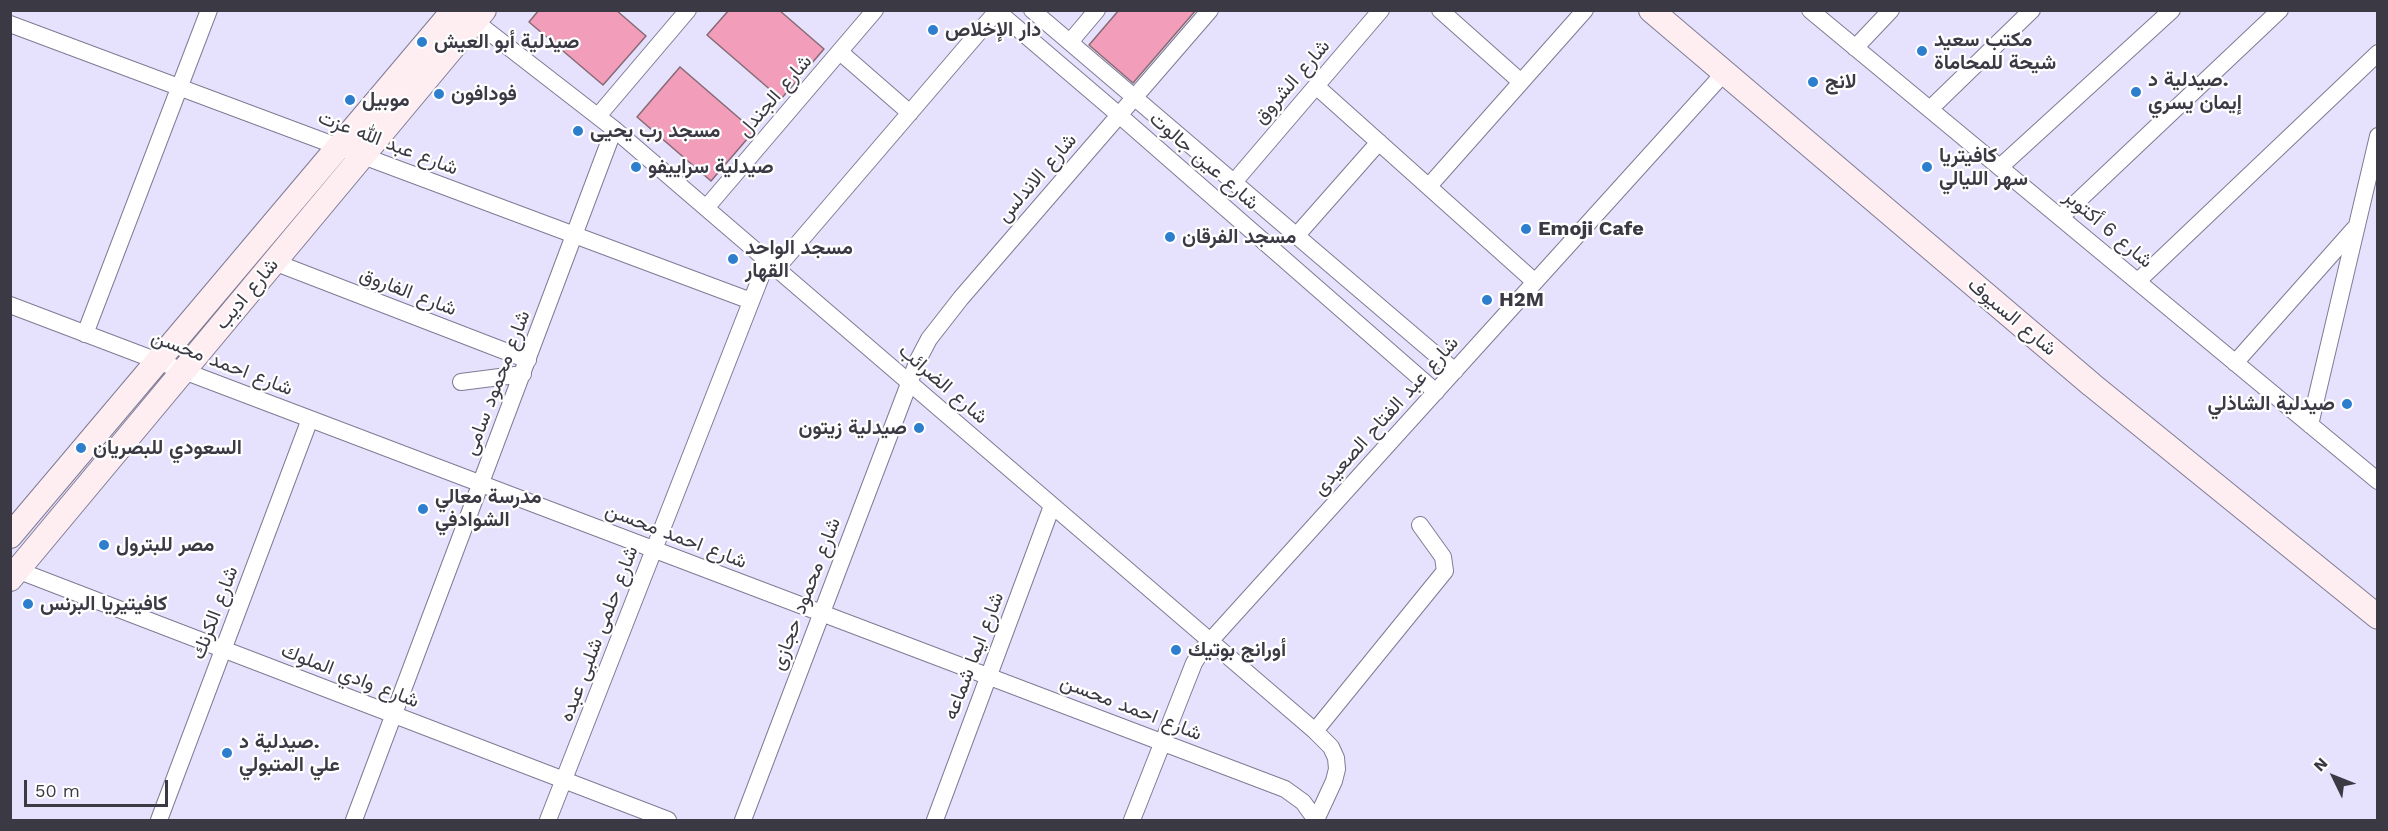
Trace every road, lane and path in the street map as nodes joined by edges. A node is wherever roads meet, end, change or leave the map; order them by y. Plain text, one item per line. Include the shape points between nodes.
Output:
1 (12, 10) edge
2 (209, 10) edge
3 (688, 10) edge
4 (875, 10) edge
5 (1032, 10) edge
6 (1097, 10) edge
7 (1210, 10) edge
8 (1381, 10) edge
9 (1440, 10) edge
10 (1585, 10) edge
11 (1651, 10) edge
12 (1810, 10) edge
13 (1891, 10) edge
14 (2032, 10) edge
15 (2172, 10) edge
16 (2280, 10) edge
17 (997, 11) edge
18 (469, 13) edge
19 (10, 15) edge
20 (10, 24) edge
21 (1070, 42) junction
22 (1855, 48) junction
23 (840, 52) junction
24 (2378, 53) edge
25 (1724, 73) junction
26 (1521, 82) junction
27 (1316, 86) junction
28 (180, 88) junction
29 (1135, 97) junction
30 (1930, 109) junction
31 (910, 113) junction
32 (1119, 115) junction
33 (598, 116) junction
34 (614, 129) junction
35 (2378, 136) edge
36 (1379, 142) junction
37 (338, 147) junction
38 (362, 156) junction
39 (2000, 167) junction
40 (1234, 182) junction
41 (1429, 186) junction
42 (706, 208) junction
43 (2061, 217) junction
44 (2357, 226) junction
45 (1297, 235) junction
46 (575, 236) junction
47 (274, 262) junction
48 (772, 265) junction
49 (2138, 281) junction
50 (1535, 282) junction
51 (751, 301) junction
52 (10, 305) edge
53 (85, 334) junction
54 (158, 361) junction
55 (2235, 363) junction
56 (525, 367) junction
57 (183, 371) junction
58 (1455, 371) junction
59 (461, 382) dead end
60 (909, 383) junction
61 (1436, 392) junction
62 (310, 419) junction
63 (2310, 425) junction
64 (2378, 481) edge
65 (481, 484) junction
66 (1052, 506) junction
67 (1420, 525) dead end
68 (10, 536) edge
69 (654, 550) junction
70 (14, 575) edge
71 (822, 613) junction
72 (2378, 617) edge
73 (1210, 641) junction
74 (223, 650) junction
75 (988, 676) junction
76 (394, 715) junction
77 (1315, 731) junction
78 (1163, 743) junction
79 (564, 780) junction
80 (159, 820) edge
81 (354, 820) edge
82 (548, 820) edge
83 (668, 820) edge
84 (743, 820) edge
85 (935, 820) edge
86 (1132, 820) edge
87 (1316, 820) edge

1 - 19 street
2 - 28 street
3 - 33 street
4 - 23 street, شارع الجندل
5 - 21 street, شارع عين جالوت
6 - 21 street
7 - 29 street, شارع الاندلس
8 - 27 street, شارع الشروق
9 - 26 street
10 - 26 street
11 - 25 main road, شارع السيوف
12 - 22 street, شارع 6 أكتوبر
13 - 22 street
14 - 30 street
15 - 39 street
16 - 43 street
17 - 31 street, شارع حلمى شلبى عبده
17 - 32 street, شارع عين جالوت
18 - 33 street, شارع الضرائب
18 - 37 main road, شارع اديب
18 - 38 main road, شارع اديب
20 - 28 street, شارع عبد الله عزت
21 - 29 street, شارع عين جالوت
22 - 30 street, شارع 6 أكتوبر
23 - 31 street
23 - 42 street, شارع الجندل
24 - 49 street
25 - 50 street, شارع عبد الفتاح الصعيدى
25 - 72 main road, شارع السيوف via 2092,385
26 - 41 street
27 - 36 street
27 - 40 street, شارع الشروق
28 - 37 street, شارع عبد الله عزت
28 - 53 street
29 - 32 street, شارع الاندلس
29 - 40 street, شارع عين جالوت
30 - 39 street, شارع 6 أكتوبر
31 - 48 street, شارع حلمى شلبى عبده
32 - 60 street, شارع الاندلس via 941,322
32 - 61 street, شارع عين جالوت
33 - 34 street, شارع الضرائب
34 - 42 street, شارع الضرائب
34 - 46 street, شارع محمود سامى
35 - 44 street
36 - 41 street
36 - 45 street
37 - 38 street, شارع عبد الله عزت
37 - 54 main road, شارع اديب
38 - 46 street, شارع عبد الله عزت
38 - 47 main road, شارع اديب
39 - 43 street, شارع 6 أكتوبر
40 - 45 street, شارع عين جالوت
41 - 50 street
42 - 48 street, شارع الضرائب
43 - 49 street, شارع 6 أكتوبر
44 - 55 street
44 - 63 street
45 - 58 street, شارع عين جالوت
46 - 51 street, شارع عبد الله عزت
46 - 56 street, شارع محمود سامى
47 - 56 street, شارع الفاروق
47 - 57 main road, شارع اديب
48 - 51 street, شارع حلمى شلبى عبده
48 - 60 street, شارع الضرائب
49 - 55 street, شارع 6 أكتوبر
50 - 58 street, شارع عبد الفتاح الصعيدى
51 - 69 street, شارع حلمى شلبى عبده
52 - 53 street, شارع احمد محسن
53 - 54 street, شارع احمد محسن
54 - 57 street, شارع احمد محسن
54 - 68 main road, شارع اديب
55 - 63 street, شارع 6 أكتوبر
56 - 59 street
56 - 65 street, شارع محمود سامى
57 - 62 street, شارع احمد محسن
57 - 70 main road, شارع اديب
58 - 61 street, شارع عبد الفتاح الصعيدى
60 - 66 street, شارع الضرائب
60 - 71 street, شارع محمود حجازى
61 - 73 street, شارع عبد الفتاح الصعيدى
62 - 65 street, شارع احمد محسن
62 - 74 street, شارع الكرنك
63 - 64 street, شارع 6 أكتوبر
65 - 69 street, شارع احمد محسن
65 - 76 street, شارع محمود سامى
66 - 73 street, شارع الضرائب
66 - 75 street, شارع ايما شماعه
67 - 77 street via 1443,556 1445,571
69 - 71 street, شارع احمد محسن
69 - 79 street, شارع حلمى شلبى عبده
70 - 74 street, شارع وادي الملوك
71 - 75 street, شارع احمد محسن
71 - 84 street, شارع محمود حجازى
73 - 77 street, شارع الضرائب
73 - 78 street, شارع عبد الفتاح الصعيدى via 1194,663
74 - 76 street, شارع وادي الملوك
74 - 80 street, شارع الكرنك
75 - 78 street, شارع احمد محسن
75 - 85 street, شارع ايما شماعه
76 - 79 street, شارع وادي الملوك
76 - 81 street, شارع محمود سامى
77 - 87 street, شارع الضرائب via 1330,747 1337,769
78 - 86 street, شارع عبد الفتاح الصعيدى
78 - 87 street, شارع احمد محسن via 1285,789 1303,802
79 - 82 street, شارع حلمى شلبى عبده
79 - 83 street, شارع وادي الملوك

